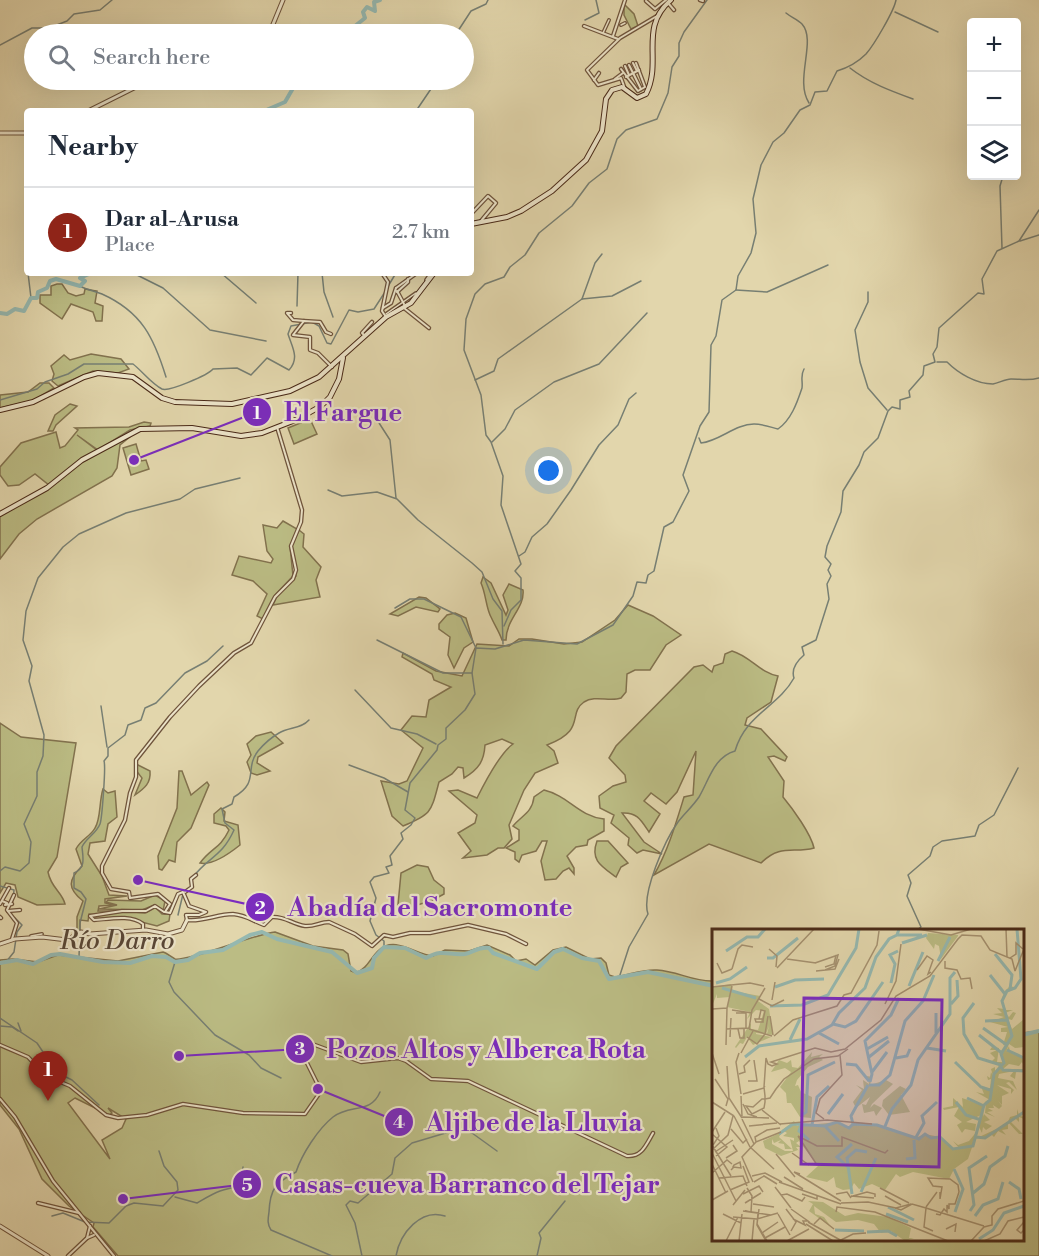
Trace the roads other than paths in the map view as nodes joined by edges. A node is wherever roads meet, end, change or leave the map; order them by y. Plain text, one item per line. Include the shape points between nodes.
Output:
1 (283, 0) edge
2 (625, 0) edge
3 (646, 1) edge
4 (669, 1) edge
5 (674, 10) dead end
6 (657, 16) junction
7 (609, 20) dead end
8 (625, 23) dead end
9 (273, 24) edge
10 (611, 25) dead end
11 (618, 25) junction
12 (584, 26) dead end
13 (603, 33) junction
14 (613, 36) junction
15 (618, 40) junction
16 (635, 63) dead end
17 (627, 65) dead end
18 (621, 69) dead end
19 (639, 71) junction
20 (623, 73) junction
21 (599, 74) dead end
22 (630, 75) junction
23 (615, 79) junction
24 (594, 80) junction
25 (625, 89) junction
26 (641, 89) junction
27 (130, 90) edge
28 (94, 108) edge
29 (0, 133) edge
30 (24, 133) edge
31 (474, 211) edge
32 (481, 221) junction
33 (474, 223) edge
34 (385, 276) edge
35 (412, 276) edge
36 (430, 276) edge
37 (396, 290) junction
38 (404, 306) junction
39 (383, 308) junction
40 (291, 313) dead end
41 (385, 316) junction
42 (304, 321) junction
43 (372, 322) dead end
44 (429, 328) dead end
45 (332, 334) dead end
46 (366, 337) junction
47 (343, 358) junction
48 (332, 367) junction
49 (0, 410) edge
50 (278, 427) junction
51 (0, 514) edge
52 (196, 875) dead end
53 (9, 888) dead end
54 (184, 892) junction
55 (14, 895) dead end
56 (1, 902) edge
57 (12, 904) junction
58 (7, 910) junction
59 (20, 910) dead end
60 (165, 912) junction
61 (186, 918) junction
62 (143, 930) junction
63 (42, 934) dead end
64 (17, 939) junction
65 (0, 944) edge
66 (526, 944) dead end
67 (0, 1045) edge
68 (0, 1099) edge
69 (653, 1133) dead end
70 (38, 1203) dead end
71 (80, 1213) junction
72 (0, 1226) edge
73 (91, 1234) junction
74 (48, 1256) edge
75 (69, 1256) edge
76 (113, 1256) edge

1 - 9 street
2 - 11 street
3 - 4 street via 656,9
4 - 5 street
4 - 6 main road
6 - 15 street
6 - 25 main road via 652,38 652,84 640,98
7 - 13 street
8 - 11 street
10 - 11 street
11 - 14 street
12 - 13 street
13 - 14 street
14 - 15 street
15 - 24 street via 587,70
16 - 19 street
17 - 22 street
18 - 20 street
19 - 22 street
19 - 26 street via 645,87
20 - 22 street
20 - 23 street
21 - 24 street
22 - 26 street
22 - 26 street via 638,91
23 - 24 street via 600,85
23 - 25 street via 624,80
25 - 32 main road via 610,92 602,130 586,160 552,191 515,214
27 - 28 street
29 - 30 street
31 - 32 street via 488,196 496,203
32 - 33 main road
34 - 39 street via 388,287
35 - 37 street
36 - 38 main road via 421,293
37 - 38 street
37 - 39 street via 391,303
38 - 41 main road
38 - 44 street
39 - 41 street
40 - 42 street via 287,313 293,320
41 - 46 main road
42 - 45 street via 320,322
42 - 48 street via 294,336 310,337 310,350
43 - 46 street via 362,333
46 - 47 main road
47 - 48 main road
47 - 50 main road via 330,397
48 - 49 main road via 299,388 223,405 168,401 133,377 98,373 33,402
50 - 51 main road via 241,436 192,428 140,429 82,460 47,488
50 - 60 street via 302,510 291,546 294,579 275,597 251,643 234,653 200,686 136,760 136,777 125,820 102,866 109,887 129,892 131,897 160,895 170,904
52 - 54 street via 191,879 192,887
53 - 56 street
54 - 60 street via 178,894 170,913
54 - 61 street via 187,905 206,912
55 - 57 street
56 - 57 street
57 - 58 street
58 - 59 street
58 - 64 street via 17,923
60 - 62 street via 155,906 146,911 122,910 90,916 92,920 138,921
61 - 62 street via 182,930 177,932
61 - 66 street via 194,921 234,914 264,925 272,917 280,916 303,926 332,923 372,946 381,936 430,933 468,925 506,934
62 - 64 street via 81,932 67,940
63 - 64 street via 23,938 22,934
64 - 65 street
67 - 69 street via 28,1057 46,1076 70,1086 111,1116 128,1118 191,1103 243,1113 305,1114 321,1091 302,1053 301,1046 307,1042 361,1062 398,1058 430,1079 477,1084 627,1156 639,1154
68 - 71 street via 21,1126 46,1171
70 - 71 street
71 - 73 street
72 - 74 street
73 - 75 street
73 - 76 street

